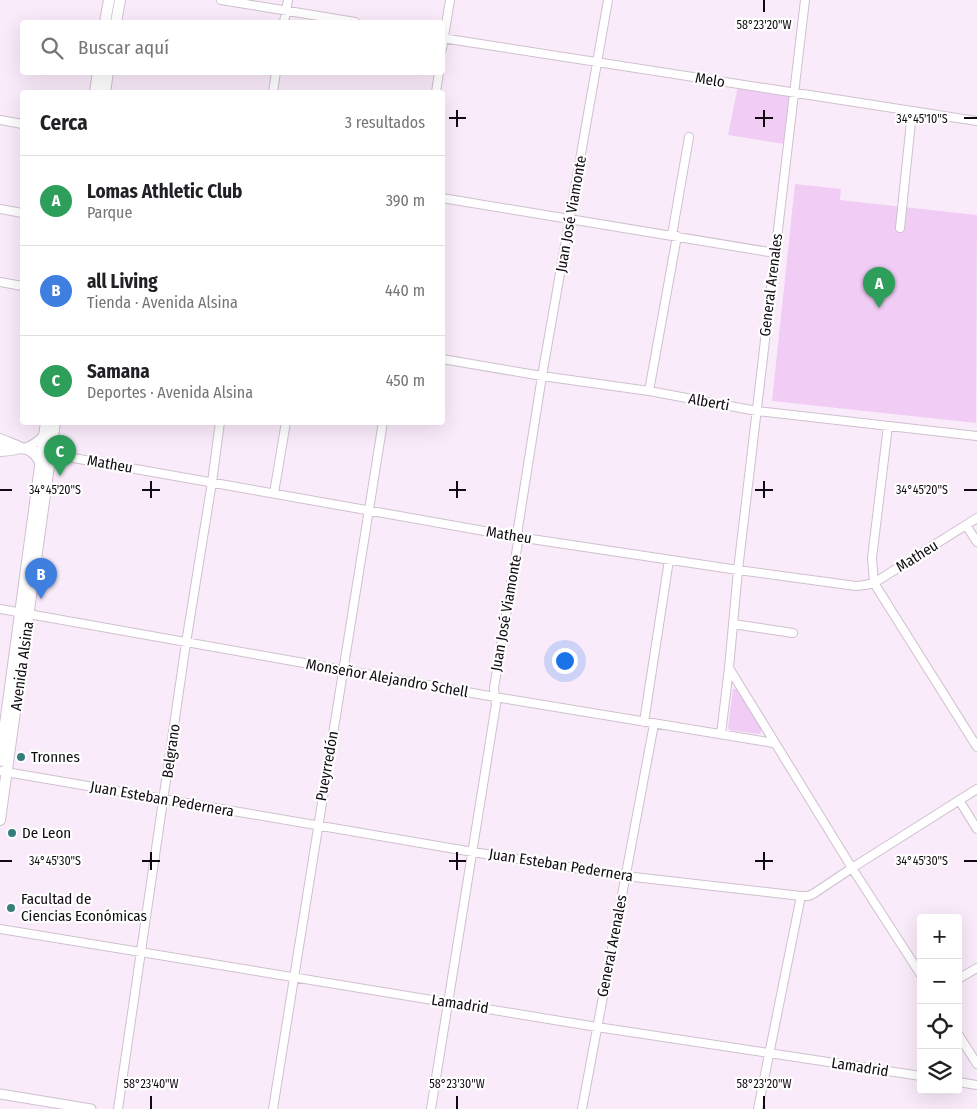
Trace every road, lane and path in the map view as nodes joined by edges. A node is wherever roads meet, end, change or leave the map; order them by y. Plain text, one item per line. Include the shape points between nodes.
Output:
1 (109, 0) edge
2 (120, 0) edge
3 (221, 0) edge
4 (288, 0) edge
5 (450, 0) edge
6 (608, 0) edge
7 (805, 0) edge
8 (286, 11) junction
9 (106, 20) edge
10 (116, 20) edge
11 (284, 20) edge
12 (342, 20) edge
13 (445, 27) edge
14 (445, 38) edge
15 (598, 62) junction
16 (98, 75) edge
17 (108, 75) edge
18 (276, 75) edge
19 (439, 75) edge
20 (95, 90) edge
21 (105, 90) edge
22 (273, 90) edge
23 (436, 90) edge
24 (794, 93) junction
25 (912, 112) junction
26 (0, 120) edge
27 (977, 121) edge
28 (20, 124) edge
29 (689, 138) dead end
30 (445, 198) edge
31 (0, 209) edge
32 (20, 213) edge
33 (570, 218) junction
34 (900, 228) dead end
35 (675, 236) junction
36 (775, 253) junction
37 (0, 282) edge
38 (20, 286) edge
39 (445, 360) edge
40 (542, 376) junction
41 (649, 391) junction
42 (757, 411) junction
43 (46, 425) edge
44 (54, 425) edge
45 (220, 425) edge
46 (286, 425) edge
47 (383, 425) edge
48 (888, 426) junction
49 (44, 434) junction
50 (977, 436) edge
51 (0, 438) edge
52 (0, 445) edge
53 (25, 449) junction
54 (0, 452) edge
55 (46, 453) junction
56 (40, 467) junction
57 (212, 482) junction
58 (274, 494) junction
59 (369, 511) junction
60 (977, 516) edge
61 (966, 525) junction
62 (518, 537) junction
63 (977, 542) edge
64 (669, 560) junction
65 (738, 570) junction
66 (874, 583) junction
67 (0, 609) edge
68 (25, 613) junction
69 (733, 624) junction
70 (793, 633) dead end
71 (186, 643) junction
72 (729, 668) junction
73 (344, 670) junction
74 (495, 697) junction
75 (644, 722) junction
76 (654, 724) junction
77 (721, 734) junction
78 (774, 743) junction
79 (977, 747) edge
80 (0, 761) edge
81 (3, 772) edge
82 (977, 789) edge
83 (164, 799) junction
84 (960, 800) junction
85 (0, 820) edge
86 (317, 825) junction
87 (977, 829) edge
88 (473, 852) junction
89 (852, 868) junction
90 (625, 876) junction
91 (801, 896) junction
92 (0, 929) edge
93 (142, 952) junction
94 (977, 968) edge
95 (917, 969) edge
96 (294, 977) junction
97 (962, 977) edge
98 (448, 1002) junction
99 (597, 1027) junction
100 (962, 1040) edge
101 (769, 1053) junction
102 (977, 1064) edge
103 (917, 1075) edge
104 (962, 1083) edge
105 (977, 1085) edge
106 (0, 1094) edge
107 (91, 1109) edge
108 (118, 1109) edge
109 (273, 1109) edge
110 (431, 1109) edge
111 (582, 1109) edge
112 (758, 1109) edge

1 - 9 main road
2 - 10 main road
3 - 8 street
4 - 8 street
5 - 13 street
6 - 15 street, Juan José Viamonte
7 - 24 street, General Arenales
8 - 11 street
8 - 12 street
14 - 15 street, Melo
15 - 24 street, Melo
15 - 33 street, Juan José Viamonte
16 - 20 main road
17 - 21 main road
18 - 22 street
19 - 23 street
24 - 25 street, Melo
24 - 36 street, General Arenales
25 - 27 street, Melo
25 - 34 street
26 - 28 street
29 - 35 street
30 - 33 street
31 - 32 street
33 - 35 street
33 - 40 street, Juan José Viamonte
35 - 36 street
35 - 41 street
36 - 42 street, General Arenales
37 - 38 street
39 - 40 street, Alberti
40 - 41 street, Alberti
40 - 62 street, Juan José Viamonte
41 - 42 street, Alberti
42 - 48 street, Alberti
42 - 65 street, General Arenales
43 - 49 main road, Avenida Alsina
44 - 55 main road, Avenida Alsina
45 - 57 street, Belgrano
46 - 58 street
47 - 59 street, Pueyrredón
48 - 50 street, Alberti
48 - 66 street via 872,558
49 - 53 street
49 - 55 main road, Avenida Alsina
51 - 53 street, Matheu
52 - 53 street, Matheu
53 - 54 street, Matheu
53 - 55 street, Matheu
53 - 56 street, Matheu via 36,456
55 - 56 main road, Avenida Alsina
55 - 57 street, Matheu
55 - 68 main road, Avenida Alsina
56 - 68 main road, Avenida Alsina
57 - 58 street, Matheu
57 - 71 street, Belgrano
58 - 59 street, Matheu
59 - 62 street, Matheu
59 - 73 street, Pueyrredón
60 - 61 street, Matheu
61 - 63 street
61 - 66 street, Matheu
62 - 64 street, Matheu
62 - 74 street, Juan José Viamonte
64 - 65 street, Matheu
64 - 75 street
65 - 66 street, Matheu via 856,586
65 - 69 street, General Arenales
66 - 79 street
67 - 68 street, Monseñor Alejandro Schell
68 - 71 street, Monseñor Alejandro Schell
68 - 80 main road, Avenida Alsina
68 - 81 main road, Avenida Alsina
69 - 70 street
69 - 72 street, General Arenales
71 - 73 street, Monseñor Alejandro Schell
71 - 83 street, Belgrano
72 - 77 street, General Arenales
72 - 78 street
73 - 74 street, Monseñor Alejandro Schell
73 - 86 street, Pueyrredón
74 - 75 street, Monseñor Alejandro Schell
74 - 88 street, Juan José Viamonte
75 - 76 street, Monseñor Alejandro Schell
76 - 77 street, Monseñor Alejandro Schell
76 - 90 street, General Arenales
77 - 78 street, Monseñor Alejandro Schell
78 - 89 street
81 - 83 street, Juan Esteban Pedernera
81 - 85 main road, Avenida Alsina
82 - 84 street, Juan Esteban Pedernera
83 - 86 street, Juan Esteban Pedernera
83 - 93 street, Belgrano
84 - 87 street
84 - 89 street, Juan Esteban Pedernera
86 - 88 street, Juan Esteban Pedernera
86 - 96 street, Pueyrredón
88 - 90 street, Juan Esteban Pedernera
88 - 98 street, Juan José Viamonte
89 - 91 street, Juan Esteban Pedernera via 813,894
89 - 95 street
90 - 91 street, Juan Esteban Pedernera
90 - 99 street, General Arenales
91 - 101 street
92 - 93 street, Lamadrid
93 - 96 street, Lamadrid
93 - 108 street, Belgrano
94 - 97 street
96 - 98 street, Lamadrid
96 - 109 street, Pueyrredón
98 - 99 street, Lamadrid
98 - 110 street, Juan José Viamonte
99 - 101 street, Lamadrid
99 - 111 street, General Arenales
100 - 102 street
101 - 103 street, Lamadrid
101 - 112 street
104 - 105 street
106 - 107 street

